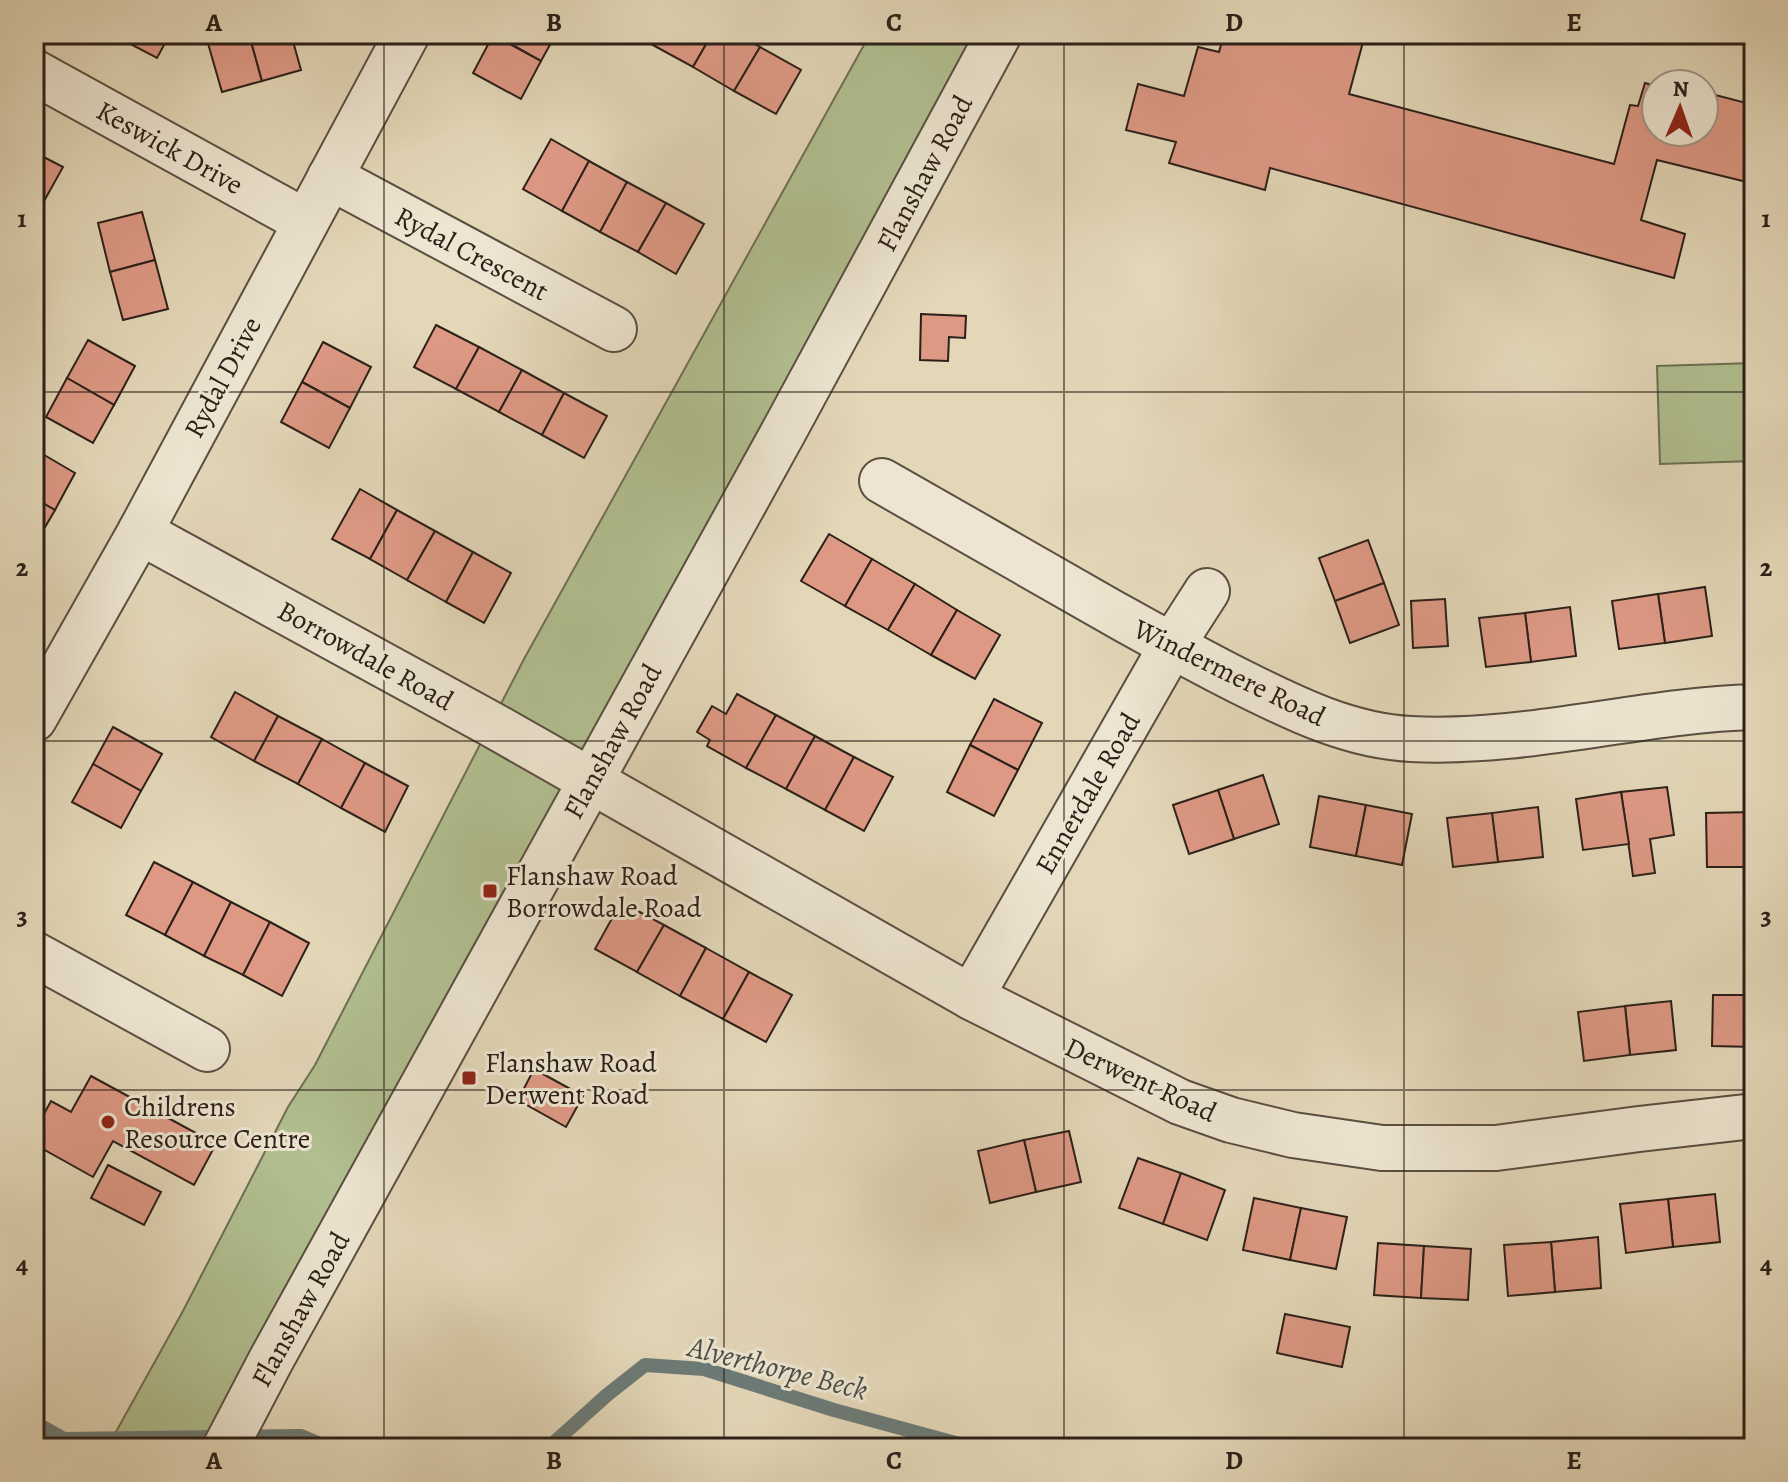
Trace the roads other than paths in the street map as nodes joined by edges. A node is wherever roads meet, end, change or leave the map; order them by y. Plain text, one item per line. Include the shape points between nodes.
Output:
1 (407, 34) edge
2 (999, 34) edge
3 (34, 72) edge
4 (330, 177) junction
5 (306, 222) junction
6 (614, 329) dead end
7 (882, 481) dead end
8 (140, 532) junction
9 (1207, 591) dead end
10 (1171, 647) junction
11 (1754, 707) edge
12 (34, 719) edge
13 (590, 781) junction
14 (34, 954) edge
15 (971, 997) junction
16 (207, 1049) dead end
17 (1754, 1116) edge
18 (225, 1448) edge

1 - 4 street, Rydal Drive
2 - 13 street, Flanshaw Road
3 - 5 street, Keswick Drive
4 - 5 street, Rydal Drive
4 - 6 street, Rydal Crescent
5 - 8 street, Rydal Drive
7 - 10 street, Windermere Road
8 - 12 street, Rydal Drive
8 - 13 street, Borrowdale Road
9 - 10 street, Ennerdale Road
10 - 11 street, Windermere Road via 1296,710 1351,730 1408,739 1465,741
10 - 15 street, Ennerdale Road
13 - 15 street, Derwent Road
13 - 18 street, Flanshaw Road
14 - 16 street
15 - 17 street, Derwent Road via 1180,1102 1293,1135 1382,1148 1496,1148

